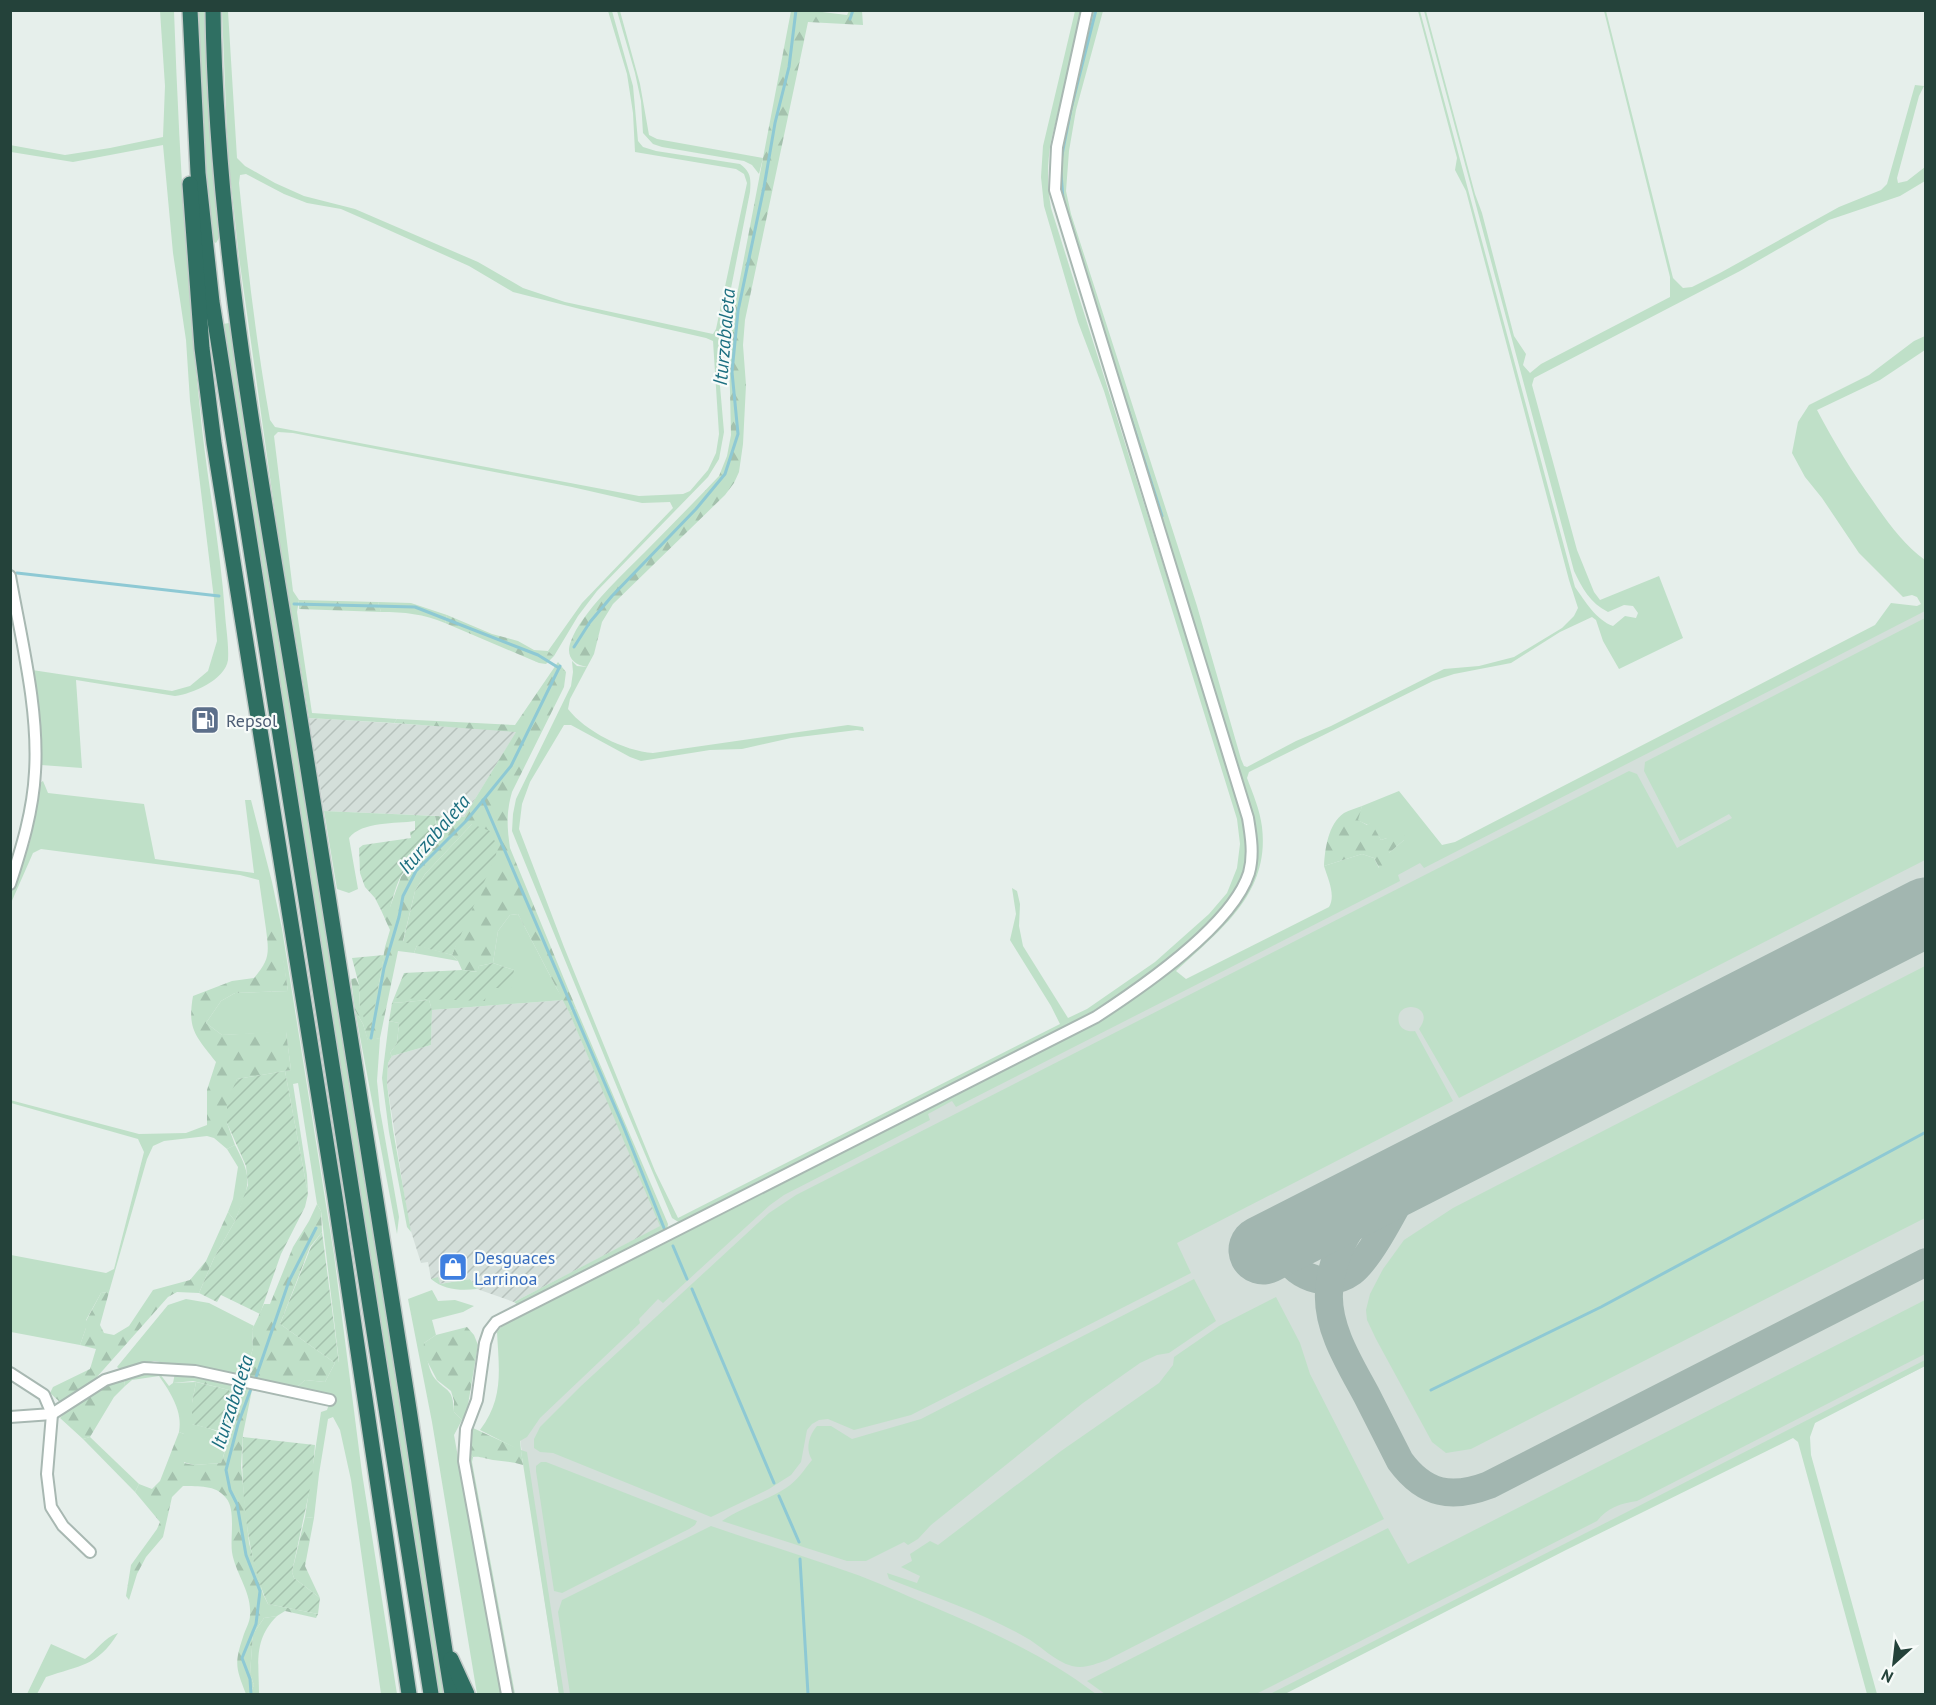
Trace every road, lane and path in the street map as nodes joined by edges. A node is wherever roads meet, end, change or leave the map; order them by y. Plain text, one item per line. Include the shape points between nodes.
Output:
1 (181, 10) edge
2 (190, 10) edge
3 (213, 10) edge
4 (1088, 10) edge
5 (10, 576) edge
6 (10, 884) edge
7 (10, 1373) edge
8 (330, 1400) dead end
9 (52, 1414) junction
10 (10, 1417) edge
11 (90, 1552) dead end
12 (443, 1639) junction
13 (410, 1695) edge
14 (430, 1695) edge
15 (452, 1695) edge
16 (467, 1695) edge
17 (507, 1695) edge

1 - 13 highway via 193,246 213,431
2 - 14 highway via 198,173 212,302
3 - 12 highway via 222,179 236,315
4 - 17 street via 1057,147 1055,190 1248,818 1249,871 1241,891 1213,925 1174,960 1096,1017 496,1322 485,1343 477,1400 466,1429 464,1461
5 - 6 street via 30,692 35,771 29,818
7 - 9 street via 44,1395
8 - 9 street via 195,1371 144,1368 105,1380
9 - 10 street
9 - 11 street via 47,1474 51,1507 63,1526
12 - 15 highway
12 - 16 highway

